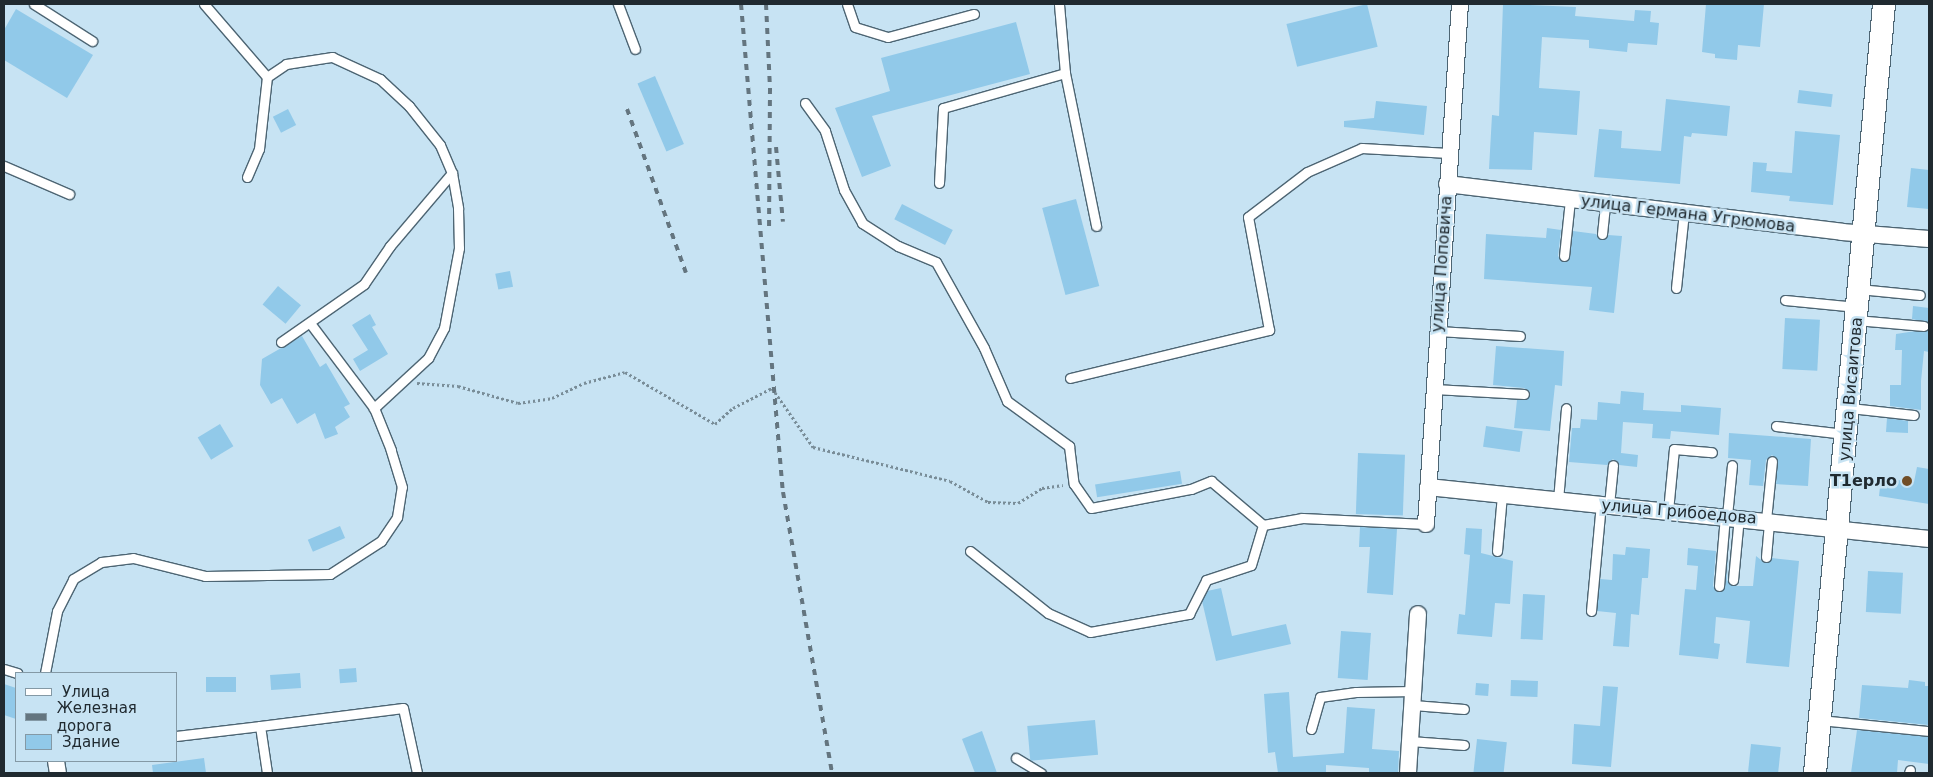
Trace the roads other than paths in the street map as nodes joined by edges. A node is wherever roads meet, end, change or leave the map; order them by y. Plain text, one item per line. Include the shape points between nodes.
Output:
1 (34, 4) edge
2 (204, 4) edge
3 (618, 4) edge
4 (847, 4) edge
5 (1059, 4) edge
6 (1460, 4) edge
7 (1884, 4) edge
8 (974, 14) dead end
9 (92, 41) dead end
10 (636, 49) dead end
11 (1065, 73) junction
12 (267, 77) junction
13 (805, 103) dead end
14 (1448, 153) junction
15 (4, 166) edge
16 (452, 173) junction
17 (247, 177) dead end
18 (939, 183) dead end
19 (1447, 184) junction
20 (69, 194) dead end
21 (1570, 200) junction
22 (1606, 204) junction
23 (1684, 212) junction
24 (1096, 226) dead end
25 (1863, 231) junction
26 (1602, 234) dead end
27 (1929, 239) edge
28 (1564, 256) dead end
29 (1676, 288) dead end
30 (1920, 295) dead end
31 (1785, 300) dead end
32 (1858, 305) junction
33 (310, 323) junction
34 (1924, 326) dead end
35 (1438, 331) junction
36 (1520, 336) dead end
37 (280, 342) dead end
38 (1070, 378) dead end
39 (1434, 388) junction
40 (1524, 394) dead end
41 (374, 408) junction
42 (1566, 408) dead end
43 (1850, 408) junction
44 (1914, 415) dead end
45 (1776, 426) dead end
46 (1848, 434) junction
47 (1712, 452) dead end
48 (1772, 461) dead end
49 (1613, 465) dead end
50 (1732, 465) dead end
51 (1428, 487) junction
52 (1502, 494) junction
53 (1558, 500) junction
54 (1605, 504) junction
55 (1668, 510) junction
56 (1730, 516) junction
57 (1768, 520) junction
58 (1426, 524) joint
59 (1263, 525) junction
60 (1839, 528) junction
61 (1929, 539) edge
62 (970, 551) dead end
63 (1497, 551) dead end
64 (1766, 557) dead end
65 (1733, 580) dead end
66 (1719, 586) dead end
67 (1591, 611) dead end
68 (1418, 614) dead end
69 (45, 672) edge
70 (1413, 698) junction
71 (1464, 709) dead end
72 (1820, 720) junction
73 (260, 726) junction
74 (1311, 729) dead end
75 (1929, 731) edge
76 (178, 736) edge
77 (1410, 741) junction
78 (1464, 745) dead end
79 (1016, 758) dead end
80 (267, 773) edge
81 (417, 773) edge
82 (1040, 773) edge
83 (1408, 773) edge
84 (1815, 773) edge

1 - 9 lane
2 - 12 lane
3 - 10 lane
4 - 8 lane via 855,27 888,37
5 - 11 lane
6 - 14 street, улица Поповича
7 - 25 main road, улица Висаитова
11 - 18 lane via 943,108
11 - 24 lane
12 - 16 lane via 286,64 332,57 380,79 409,106 440,145
12 - 17 lane via 259,149
13 - 59 lane via 825,131 844,190 862,223 898,246 936,262 984,348 1006,401 1069,446 1074,484 1091,508 1211,482
14 - 19 street, улица Поповича
14 - 38 lane via 1362,148 1307,172 1248,217 1269,330
15 - 20 lane
16 - 33 lane via 390,246 364,284
16 - 41 lane via 458,208 459,248 444,328 428,358
19 - 21 street, улица Германа Угрюмова
19 - 35 street, улица Поповича
21 - 22 street, улица Германа Угрюмова
21 - 28 lane
22 - 23 street, улица Германа Угрюмова
22 - 26 lane
23 - 25 street, улица Германа Угрюмова via 1842,232
23 - 29 lane
25 - 27 street, улица Германа Угрюмова
25 - 32 main road, улица Висаитова
30 - 32 lane
31 - 32 lane
32 - 34 lane
32 - 43 main road, улица Висаитова
33 - 37 lane
33 - 41 lane
35 - 36 lane
35 - 39 street, улица Поповича
39 - 40 lane
39 - 51 street, улица Поповича
41 - 69 lane via 402,487 397,517 381,541 330,574 205,576 133,558 101,562 73,579 57,611
42 - 53 lane
43 - 44 lane
43 - 46 main road, улица Висаитова
45 - 46 lane
46 - 60 main road, улица Висаитова
47 - 55 lane via 1674,449
48 - 57 lane
49 - 54 lane
50 - 56 lane
51 - 52 street, улица Грибоедова
51 - 58 street, улица Поповича
52 - 53 street, улица Грибоедова
52 - 63 lane
53 - 54 street, улица Грибоедова
54 - 55 street, улица Грибоедова
54 - 67 lane
55 - 56 street, улица Грибоедова
56 - 57 street, улица Грибоедова
56 - 65 lane
56 - 66 lane
57 - 60 street, улица Грибоедова
57 - 64 lane
58 - 59 lane via 1302,518
59 - 62 lane via 1251,565 1206,580 1189,614 1090,632 1048,613
60 - 61 street, улица Грибоедова
60 - 72 main road, улица Висаитова
68 - 70 street
70 - 71 lane
70 - 74 lane via 1356,692 1320,698
70 - 77 street
72 - 75 lane
72 - 84 main road, улица Висаитова
73 - 76 lane
73 - 80 lane
73 - 81 lane via 403,708
77 - 78 lane
77 - 83 street
79 - 82 lane

